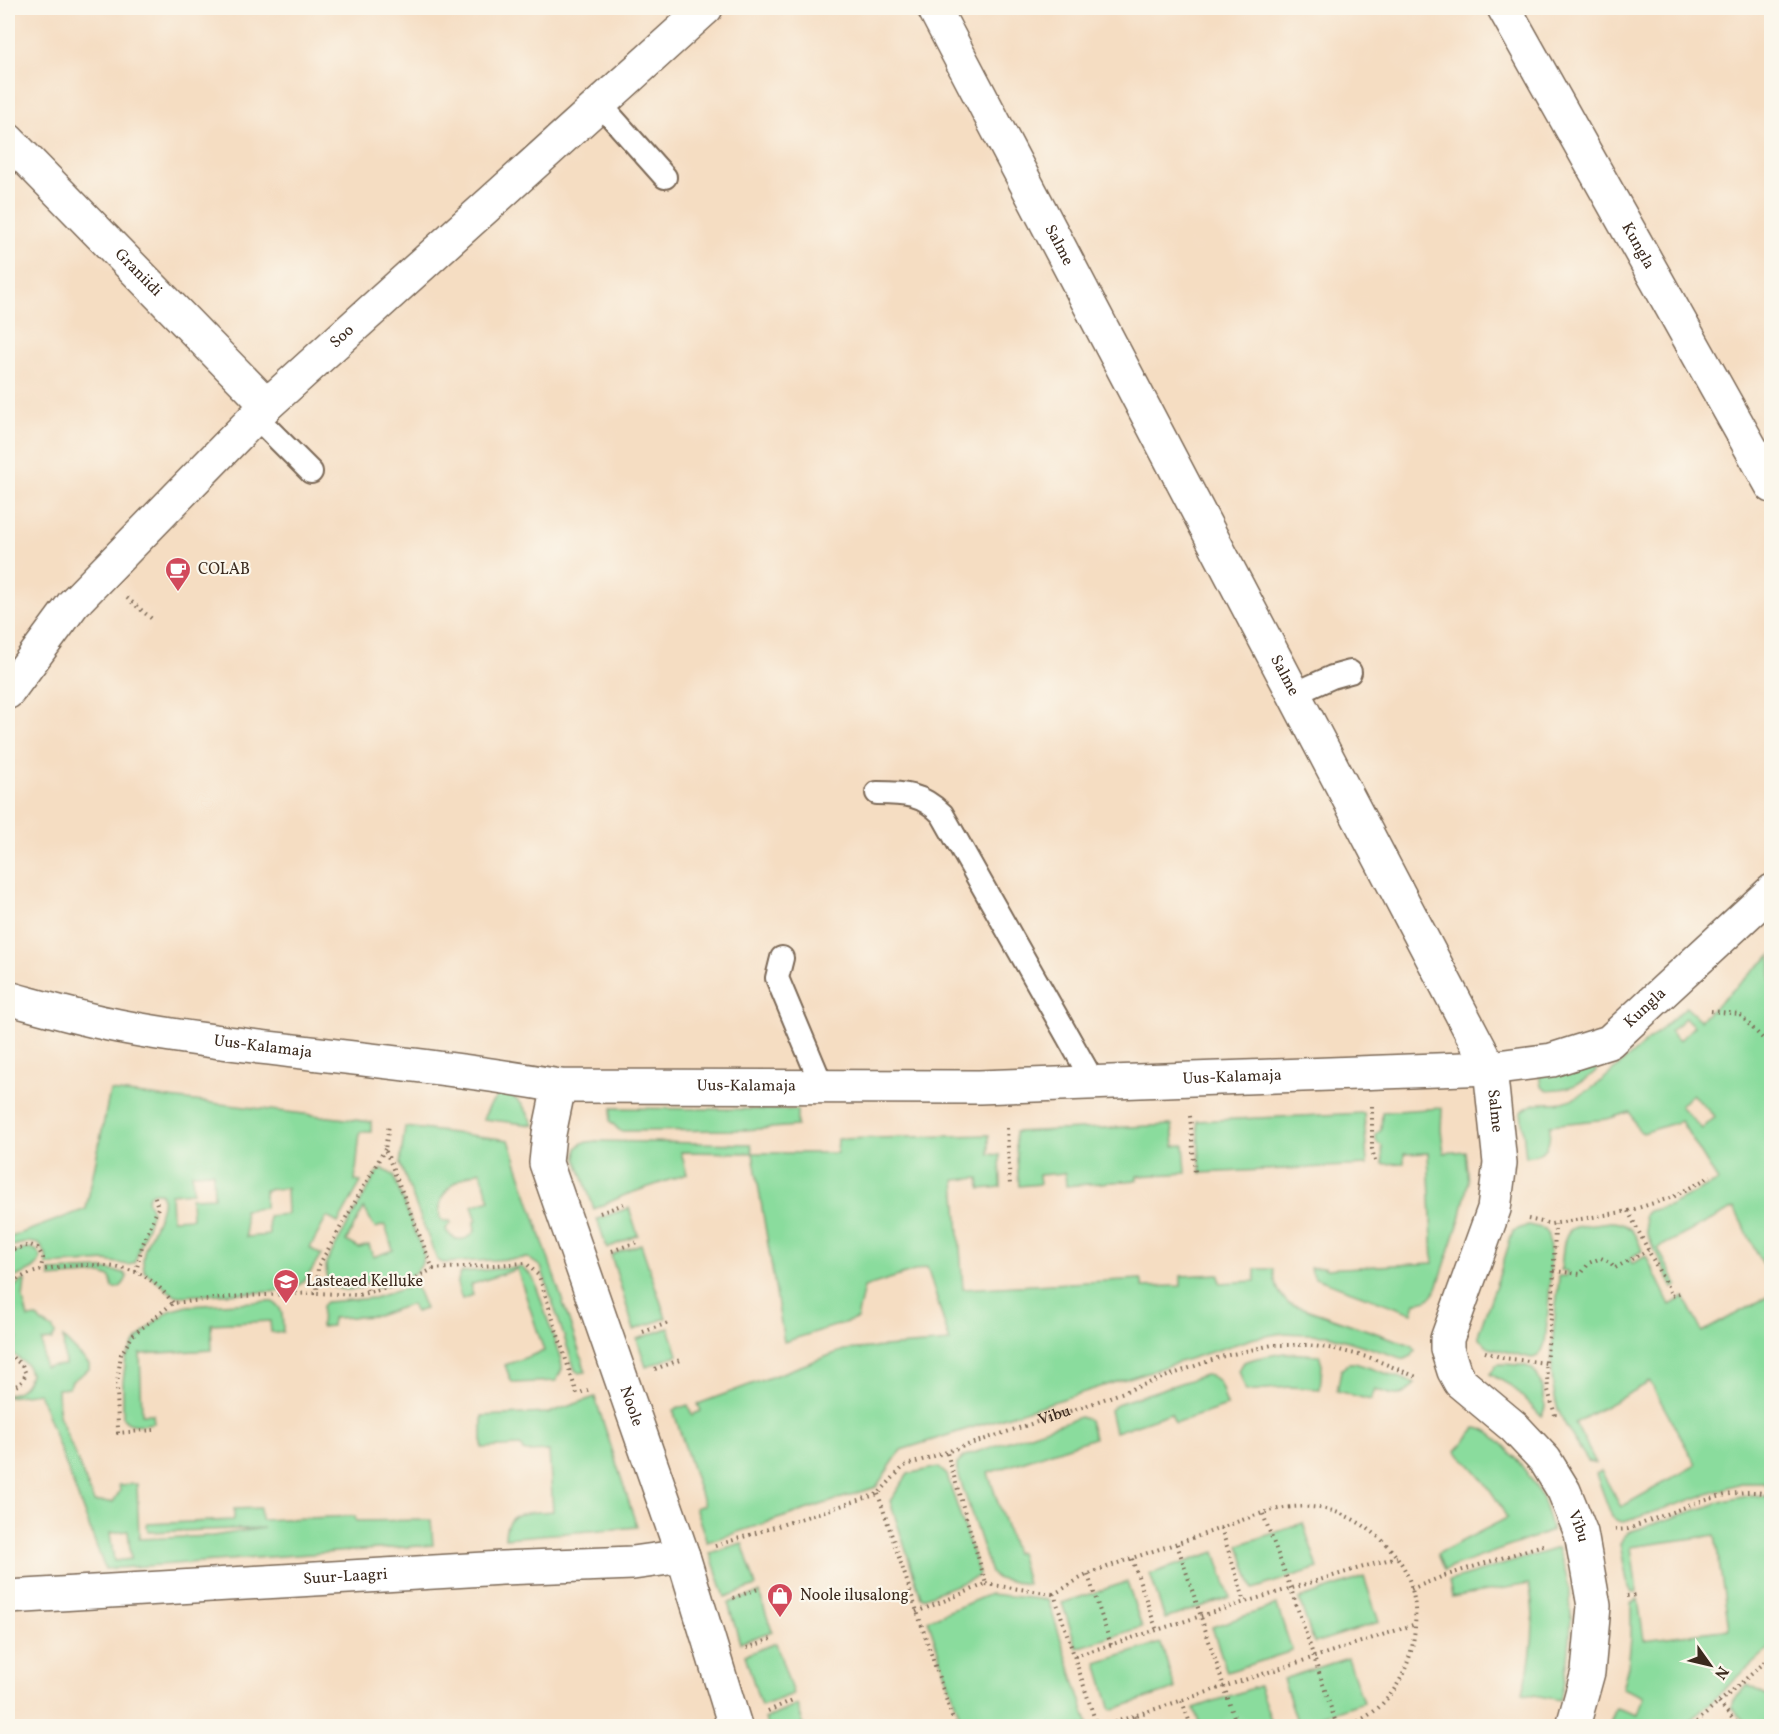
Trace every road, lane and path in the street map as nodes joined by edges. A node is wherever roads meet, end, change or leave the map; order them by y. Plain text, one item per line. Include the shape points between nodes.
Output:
1 (706, 8) edge
2 (934, 8) edge
3 (1504, 8) edge
4 (600, 104) junction
5 (8, 140) edge
6 (664, 177) dead end
7 (261, 411) junction
8 (311, 472) dead end
9 (1772, 486) edge
10 (123, 594) dead end
11 (152, 619) dead end
12 (1350, 672) dead end
13 (8, 692) edge
14 (1294, 694) junction
15 (877, 793) dead end
16 (1772, 891) edge
17 (782, 958) dead end
18 (8, 998) edge
19 (1711, 1011) dead end
20 (1772, 1048) edge
21 (1490, 1068) junction
22 (1094, 1083) junction
23 (559, 1086) junction
24 (823, 1088) junction
25 (1372, 1105) dead end
26 (1190, 1116) dead end
27 (388, 1125) dead end
28 (1007, 1128) dead end
29 (385, 1149) junction
30 (1376, 1165) dead end
31 (1195, 1173) dead end
32 (1712, 1176) dead end
33 (1010, 1186) dead end
34 (154, 1194) dead end
35 (627, 1203) dead end
36 (1628, 1211) junction
37 (591, 1216) dead end
38 (1522, 1217) dead end
39 (1555, 1224) junction
40 (640, 1241) dead end
41 (1648, 1250) junction
42 (8, 1251) edge
43 (603, 1254) dead end
44 (41, 1269) junction
45 (433, 1269) junction
46 (1554, 1271) junction
47 (136, 1272) junction
48 (366, 1283) dead end
49 (8, 1287) edge
50 (368, 1292) junction
51 (1681, 1292) dead end
52 (317, 1293) junction
53 (173, 1303) junction
54 (668, 1323) dead end
55 (640, 1333) dead end
56 (1481, 1351) dead end
57 (8, 1354) edge
58 (680, 1360) dead end
59 (1546, 1363) junction
60 (652, 1370) dead end
61 (1450, 1382) junction
62 (592, 1388) dead end
63 (8, 1389) edge
64 (1555, 1415) dead end
65 (154, 1430) dead end
66 (946, 1453) junction
67 (878, 1494) junction
68 (1772, 1497) edge
69 (1263, 1514) junction
70 (1221, 1528) junction
71 (1581, 1533) junction
72 (1177, 1544) junction
73 (683, 1556) junction
74 (1397, 1557) junction
75 (1132, 1559) junction
76 (1088, 1575) junction
77 (986, 1584) junction
78 (758, 1589) dead end
79 (1291, 1589) junction
80 (1411, 1590) junction
81 (1054, 1594) junction
82 (8, 1597) edge
83 (730, 1599) dead end
84 (1245, 1602) junction
85 (916, 1612) junction
86 (1201, 1618) junction
87 (1416, 1624) junction
88 (1157, 1631) junction
89 (774, 1638) dead end
90 (1111, 1645) junction
91 (737, 1651) dead end
92 (1075, 1656) junction
93 (1772, 1656) edge
94 (1313, 1658) junction
95 (1224, 1687) junction
96 (795, 1699) dead end
97 (1182, 1701) junction
98 (1719, 1703) junction
99 (1136, 1716) junction
100 (747, 1721) edge
101 (954, 1726) edge
102 (1097, 1726) edge
103 (1103, 1726) edge
104 (1139, 1726) edge
105 (1191, 1726) edge
106 (1237, 1726) edge
107 (1337, 1726) edge
108 (1350, 1726) edge
109 (1573, 1726) edge
110 (1692, 1726) edge
111 (1739, 1726) edge

1 - 4 street, Soo
2 - 14 street, Salme
3 - 9 street, Kungla
4 - 6 lane
4 - 7 street, Soo
5 - 7 street, Graniidi
7 - 8 lane
7 - 13 street, Soo via 72,604
10 - 11 path
12 - 14 lane
14 - 21 street, Salme
15 - 22 lane via 905,793 930,801 942,814
16 - 21 street, Kungla via 1609,1042 1552,1060
17 - 24 lane via 777,978
18 - 23 street, Uus-Kalamaja via 110,1024 173,1035
19 - 20 path via 1739,1014
21 - 22 street, Uus-Kalamaja
21 - 61 street, Salme via 1500,1163 1494,1209 1447,1339
22 - 24 street, Uus-Kalamaja
23 - 24 street, Uus-Kalamaja
23 - 73 street, Noole via 546,1163
25 - 30 path
26 - 31 path
27 - 29 path
28 - 33 path
29 - 45 path
29 - 52 path via 318,1267
32 - 36 path via 1673,1197
34 - 47 path via 158,1208
35 - 37 path
36 - 39 path
36 - 41 path
38 - 39 path
39 - 46 path
40 - 43 path
41 - 46 path via 1614,1268 1601,1258 1588,1263 1581,1274
41 - 51 path via 1672,1296
42 - 44 path via 30,1245 38,1248 44,1258
44 - 47 path via 111,1265
44 - 49 path via 18,1278
45 - 50 path via 404,1284
45 - 62 path via 526,1263 539,1276 577,1394
46 - 59 path
47 - 53 path via 159,1287
48 - 50 path
50 - 52 path
52 - 53 path
53 - 65 path via 133,1335 121,1354 118,1433
54 - 55 path
56 - 59 path
57 - 63 path via 22,1365 26,1374 20,1384
58 - 60 path
59 - 64 path
61 - 66 path, Vibu via 1419,1377 1335,1349 1272,1345 1220,1358
61 - 71 street, Vibu via 1514,1427 1545,1460 1564,1491
66 - 67 path, Vibu via 904,1466
66 - 77 path
67 - 73 path, Vibu
67 - 85 path
68 - 71 path via 1743,1491 1715,1497 1628,1529
69 - 70 path
69 - 74 path via 1293,1507 1324,1509 1346,1516 1366,1527
69 - 79 path
70 - 72 path
70 - 84 path
71 - 80 path
71 - 109 street, Vibu via 1594,1606 1588,1672
72 - 75 path
72 - 86 path
73 - 82 street, Suur-Laagri via 633,1563
73 - 100 street, Noole
74 - 79 path
74 - 80 path
75 - 76 path
75 - 88 path
76 - 81 path
76 - 90 path
77 - 81 path
77 - 85 path
78 - 83 path
79 - 84 path
79 - 94 path
80 - 87 path
81 - 92 path
84 - 86 path
85 - 101 path
86 - 88 path
86 - 95 path
87 - 94 path
87 - 108 path via 1412,1655 1400,1681 1384,1703
88 - 90 path
89 - 91 path
90 - 92 path
92 - 102 path
93 - 98 path
94 - 95 path
94 - 107 path
95 - 97 path
95 - 106 path
96 - 100 path
97 - 99 path
97 - 105 path
98 - 110 path
98 - 111 path
99 - 103 path
99 - 104 path

